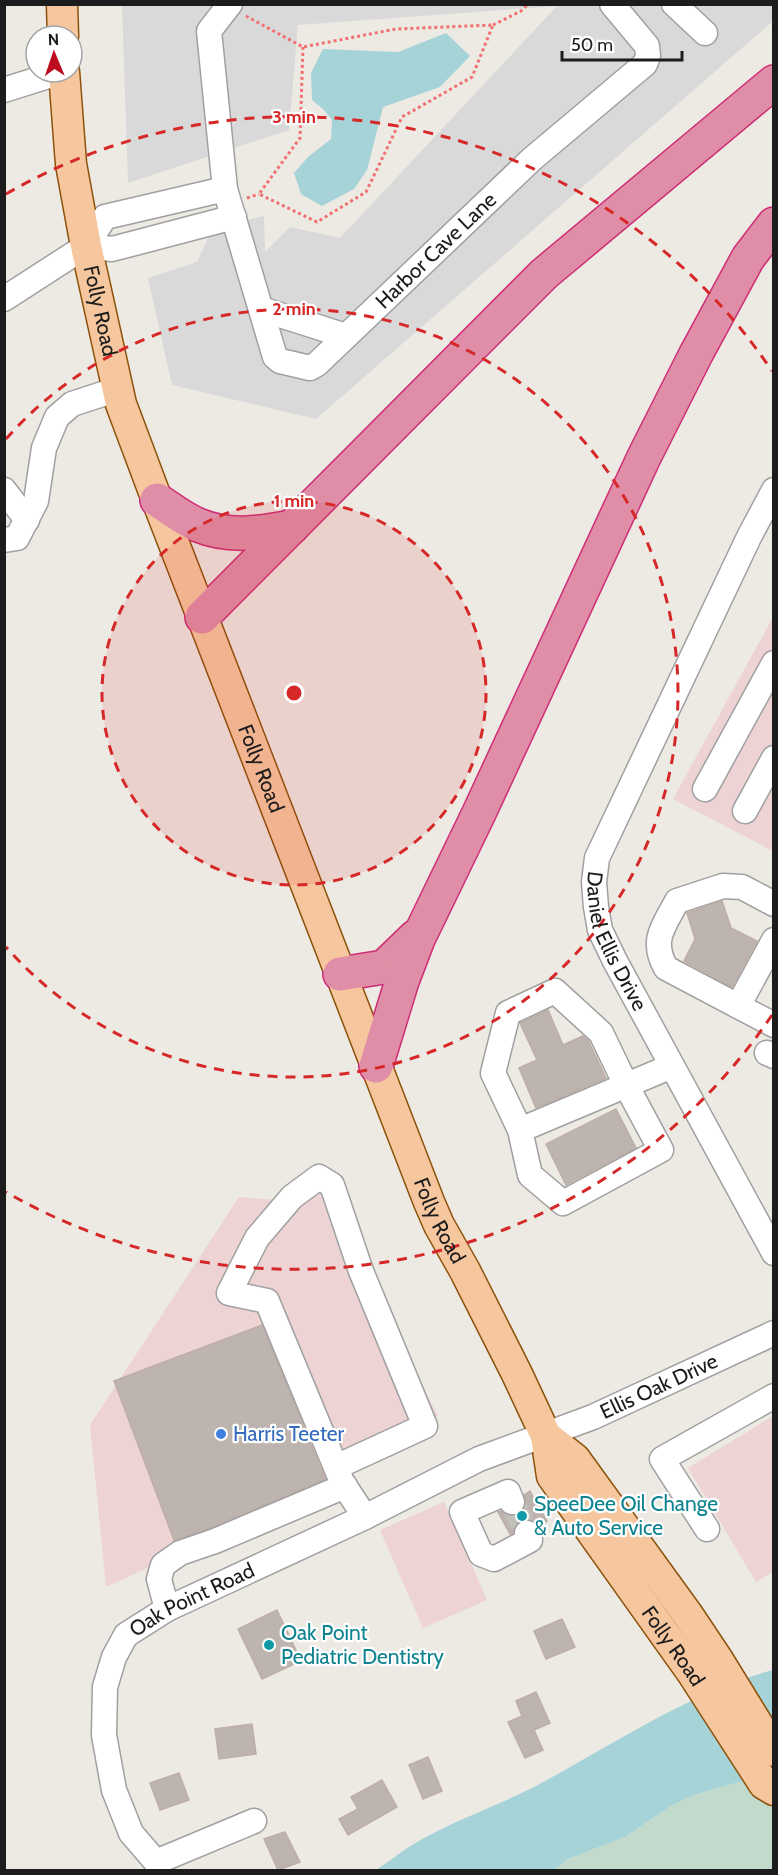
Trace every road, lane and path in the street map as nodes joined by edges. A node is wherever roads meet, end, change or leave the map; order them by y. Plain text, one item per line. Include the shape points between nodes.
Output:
1 (62, 4) edge
2 (528, 4) edge
3 (612, 4) edge
4 (674, 4) edge
5 (229, 6) edge
6 (63, 24) edge
7 (493, 25) junction
8 (705, 33) dead end
9 (303, 46) junction
10 (774, 82) edge
11 (24, 84) edge
12 (63, 84) edge
13 (4, 90) edge
14 (225, 189) junction
15 (234, 217) junction
16 (774, 224) edge
17 (86, 246) junction
18 (4, 298) edge
19 (261, 309) junction
20 (346, 336) junction
21 (118, 389) junction
22 (4, 490) edge
23 (774, 490) edge
24 (157, 500) junction
25 (27, 520) junction
26 (292, 527) junction
27 (4, 540) edge
28 (202, 616) junction
29 (774, 663) edge
30 (774, 758) edge
31 (705, 789) dead end
32 (745, 811) dead end
33 (774, 904) edge
34 (422, 930) junction
35 (774, 940) edge
36 (340, 974) junction
37 (738, 1006) junction
38 (774, 1025) edge
39 (376, 1066) junction
40 (672, 1066) junction
41 (626, 1085) junction
42 (520, 1130) junction
43 (762, 1211) edge
44 (774, 1253) edge
45 (774, 1333) edge
46 (774, 1396) edge
47 (546, 1436) junction
48 (446, 1476) junction
49 (340, 1477) junction
50 (512, 1502) dead end
51 (462, 1512) junction
52 (365, 1517) junction
53 (707, 1529) dead end
54 (527, 1533) dead end
55 (167, 1609) junction
56 (706, 1667) junction
57 (774, 1750) edge
58 (774, 1790) edge
59 (254, 1821) dead end

1 - 6 main road
2 - 7 path via 521,12
3 - 20 street, Harbor Cave Lane via 647,46 645,64 532,159
4 - 8 street
5 - 9 path
5 - 14 street, Harbor Cave Lane via 209,31
7 - 9 path via 396,29
7 - 9 path via 472,77 402,117 366,192 316,222 259,194 300,138
10 - 26 highway via 544,274
11 - 13 street
12 - 17 main road, Folly Road via 71,164
14 - 15 street, Harbor Cave Lane
14 - 17 street via 105,217
15 - 17 street via 112,249
15 - 19 street, Harbor Cave Lane
16 - 34 highway via 748,258 660,426
17 - 18 street
17 - 21 main road, Folly Road
19 - 20 street
19 - 20 street, Harbor Cave Lane via 275,357 280,361 310,368
21 - 24 main road, Folly Road
21 - 25 street via 72,404 57,417 44,448 36,501
22 - 25 street
23 - 40 street, Daniel Ellis Drive via 597,858 594,882 600,930
24 - 26 highway via 196,524 223,533 260,533
24 - 28 main road, Folly Road
25 - 27 street via 17,538
26 - 28 highway
28 - 36 main road, Folly Road
29 - 31 street
30 - 32 street
33 - 37 street via 741,887 723,886 676,901 657,939 659,956 666,968
34 - 36 highway via 384,967
34 - 39 highway
35 - 37 street
36 - 39 main road, Folly Road
37 - 38 street
39 - 47 main road, Folly Road via 439,1225
40 - 41 street
40 - 43 street, Daniel Ellis Drive
41 - 42 street
41 - 42 street via 661,1150 563,1203 530,1175
41 - 42 street via 601,1033 555,991 508,1013 493,1073
43 - 44 street, Daniel Ellis Drive
45 - 47 street, Ellis Oak Drive
46 - 53 street via 662,1459
47 - 48 street, Oak Point Road via 479,1459
47 - 56 main road, Folly Road via 552,1476
48 - 51 street
48 - 52 street, Oak Point Road
49 - 49 street via 267,1301 229,1293 257,1238 292,1197 319,1176 332,1185 361,1271 425,1426
49 - 52 street
49 - 55 street via 215,1541 180,1553 163,1565 159,1579
50 - 51 street via 508,1492
51 - 54 street via 482,1554 494,1559 531,1540
52 - 55 street, Oak Point Road
55 - 59 street, Oak Point Road via 126,1635 105,1687 104,1735 114,1790 131,1833 156,1862
56 - 57 main road, Folly Road
56 - 58 main road, Folly Road via 764,1784

